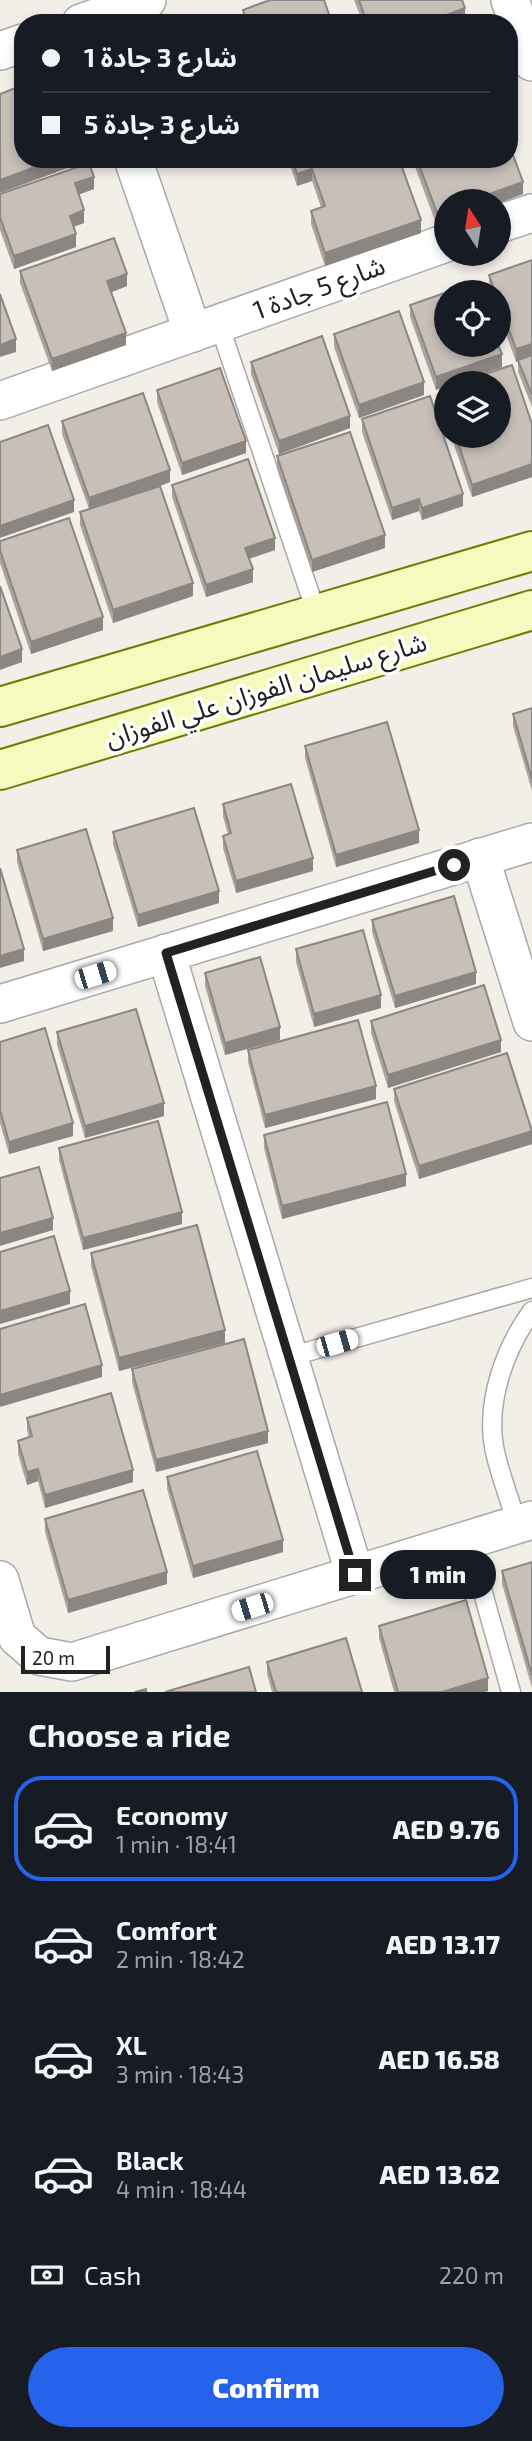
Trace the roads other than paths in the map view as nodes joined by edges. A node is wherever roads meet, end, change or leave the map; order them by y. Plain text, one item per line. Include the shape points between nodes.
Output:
1 (147, 0) edge
2 (94, 14) edge
3 (518, 23) edge
4 (532, 62) edge
5 (138, 168) edge
6 (532, 213) edge
7 (511, 220) edge
8 (434, 247) edge
9 (206, 328) junction
10 (0, 401) edge
11 (532, 551) edge
12 (532, 610) edge
13 (317, 615) junction
14 (0, 707) edge
15 (0, 770) edge
16 (532, 842) edge
17 (480, 857) junction
18 (166, 953) junction
19 (0, 1004) edge
20 (532, 1022) edge
21 (532, 1289) edge
22 (532, 1311) edge
23 (289, 1357) junction
24 (525, 1522) edge
25 (468, 1540) junction
26 (355, 1575) junction
27 (0, 1580) edge
28 (511, 1692) edge

1 - 2 street
3 - 4 street
5 - 9 street
6 - 7 street
8 - 9 street, شارع 5 جادة 1
9 - 10 street, شارع 5 جادة 1
9 - 13 lane
11 - 13 street
12 - 15 street, شارع سليمان الفوزان علي الفوزان
13 - 14 street
16 - 17 street
17 - 18 street
17 - 20 street
18 - 19 street
18 - 23 street
21 - 23 lane
22 - 24 lane via 506,1358 493,1420 494,1447
23 - 26 street
24 - 25 street
25 - 26 street
25 - 28 lane
26 - 27 street via 72,1662 39,1656 17,1637

